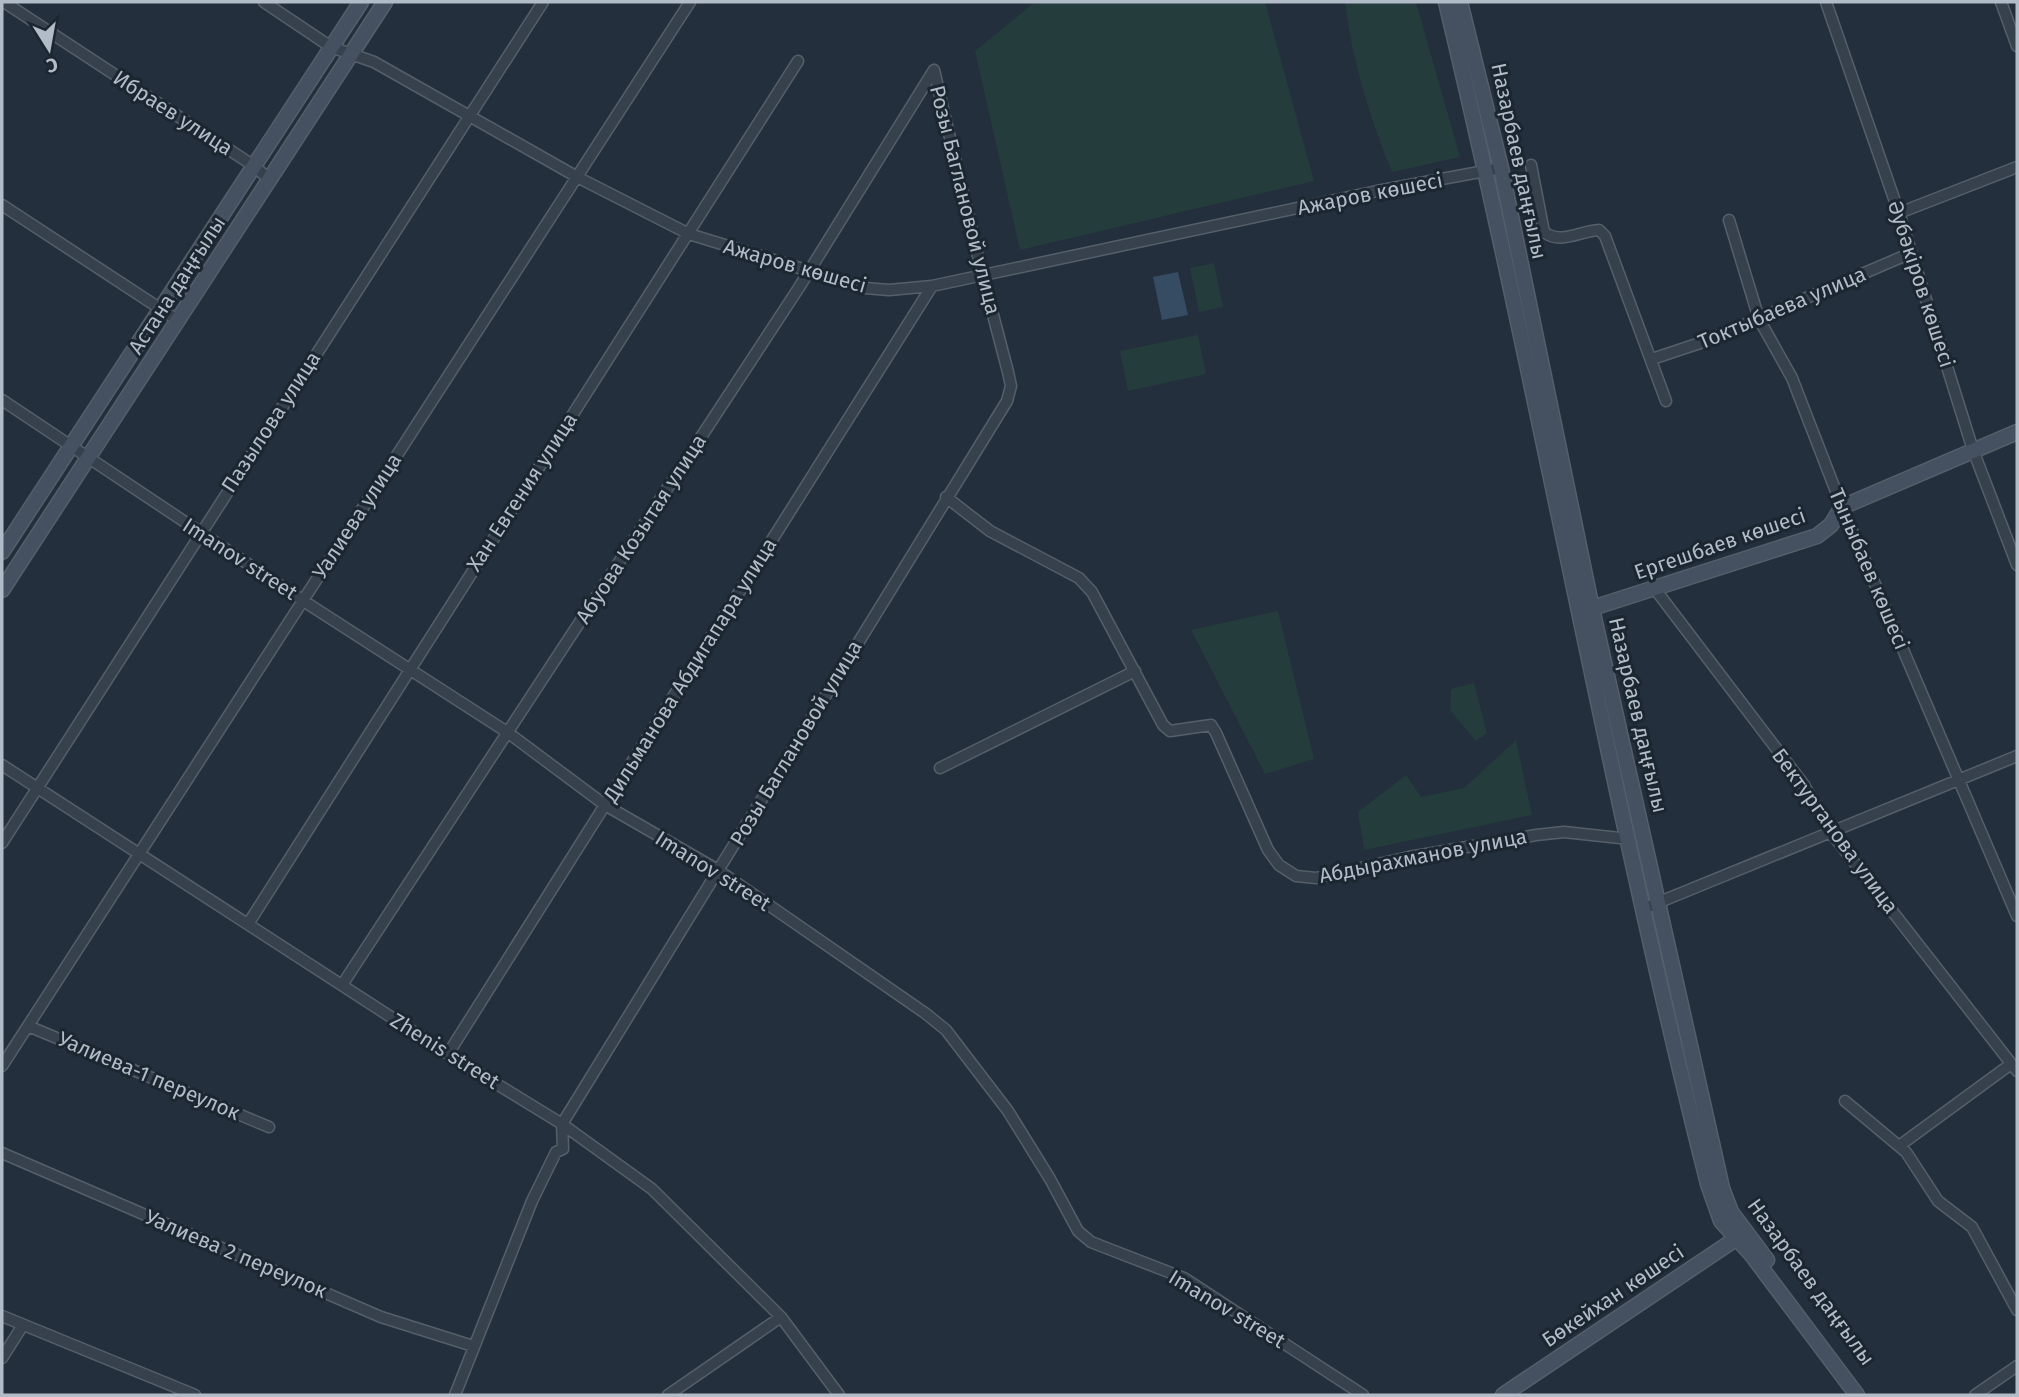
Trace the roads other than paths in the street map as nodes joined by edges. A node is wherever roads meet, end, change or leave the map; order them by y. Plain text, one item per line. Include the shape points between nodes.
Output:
1 (4, 2) edge
2 (264, 2) edge
3 (360, 2) edge
4 (385, 2) edge
5 (543, 2) edge
6 (690, 2) edge
7 (1446, 2) edge
8 (1461, 2) edge
9 (1826, 2) edge
10 (2001, 2) edge
11 (331, 47) junction
12 (2017, 47) edge
13 (352, 55) junction
14 (798, 61) dead end
15 (934, 70) joint
16 (467, 116) junction
17 (1531, 165) dead end
18 (254, 166) junction
19 (2017, 167) edge
20 (1494, 170) junction
21 (579, 178) junction
22 (270, 180) junction
23 (2, 205) edge
24 (1899, 213) junction
25 (1729, 220) dead end
26 (689, 234) junction
27 (1911, 253) junction
28 (807, 273) junction
29 (982, 274) junction
30 (932, 286) junction
31 (160, 310) junction
32 (1759, 319) junction
33 (179, 321) junction
34 (1652, 359) junction
35 (2, 400) edge
36 (1666, 401) dead end
37 (2017, 432) edge
38 (72, 446) junction
39 (1973, 450) junction
40 (89, 459) junction
41 (946, 497) junction
42 (1842, 507) junction
43 (200, 533) junction
44 (2, 552) edge
45 (2017, 565) edge
46 (1654, 589) junction
47 (2, 590) edge
48 (302, 600) junction
49 (1586, 611) junction
50 (408, 668) junction
51 (1135, 671) junction
52 (508, 732) junction
53 (2017, 757) edge
54 (2, 765) edge
55 (940, 768) dead end
56 (1959, 781) junction
57 (37, 788) junction
58 (605, 805) junction
59 (1832, 834) junction
60 (1629, 839) junction
61 (2, 843) edge
62 (141, 854) junction
63 (718, 870) junction
64 (1659, 903) junction
65 (1645, 908) junction
66 (2017, 916) edge
67 (248, 924) junction
68 (342, 985) junction
69 (28, 1026) junction
70 (448, 1054) junction
71 (2, 1066) edge
72 (2014, 1068) edge
73 (1846, 1101) dead end
74 (562, 1125) junction
75 (269, 1127) dead end
76 (1899, 1146) junction
77 (2, 1153) edge
78 (1741, 1235) junction
79 (2017, 1310) edge
80 (2, 1316) edge
81 (781, 1318) junction
82 (23, 1325) junction
83 (473, 1346) junction
84 (2, 1358) edge
85 (2017, 1366) edge
86 (171, 1391) edge
87 (195, 1395) edge
88 (455, 1395) edge
89 (668, 1395) edge
90 (839, 1395) edge
91 (1363, 1395) edge
92 (1503, 1395) edge
93 (1857, 1395) edge
94 (1869, 1395) edge
95 (1975, 1395) edge

1 - 18 street, Ибраев улица
2 - 11 street, Ажаров көшесі
3 - 11 main road, Астана даңғылы
4 - 13 main road, Астана даңғылы
5 - 16 street, Пазылова улица
6 - 21 street, Уалиева улица
7 - 20 main road, Назарбаев даңғылы
8 - 20 main road, Назарбаев даңғылы
9 - 24 street, Әубәкіров көшесі
10 - 12 street
11 - 13 street, Ажаров көшесі
11 - 18 main road, Астана даңғылы
13 - 16 street, Ажаров көшесі via 374,62
13 - 22 main road, Астана даңғылы
14 - 26 street, Хан Евгения улица
15 - 28 street, Абуова Козытая улица
15 - 29 street, Розы Баглановой улица
16 - 21 street, Ажаров көшесі
16 - 43 street, Пазылова улица
17 - 34 street via 1544,232 1560,238 1599,230 1605,236
18 - 22 street, Ибраев улица
18 - 31 main road, Астана даңғылы
19 - 24 street
20 - 29 street, Ажаров көшесі
20 - 49 main road, Назарбаев даңғылы
21 - 26 street, Ажаров көшесі
21 - 48 street, Уалиева улица
22 - 33 main road, Астана даңғылы
23 - 31 street
24 - 27 street, Әубәкіров көшесі
25 - 32 street, Тыныбаев көшесі
26 - 28 street, Ажаров көшесі
26 - 50 street, Хан Евгения улица
27 - 32 street, Токтыбаева улица
27 - 39 street, Әубәкіров көшесі
28 - 30 street, Ажаров көшесі via 865,288
28 - 52 street, Абуова Козытая улица
29 - 30 street, Ажаров көшесі
29 - 41 street, Розы Баглановой улица via 1011,386 1007,401
30 - 58 street, Дильманова Абдигапара улица
31 - 33 street
31 - 38 main road, Астана даңғылы
32 - 34 street, Токтыбаева улица
32 - 42 street, Тыныбаев көшесі via 1792,378
33 - 40 main road, Астана даңғылы
34 - 36 street
35 - 38 street, Imanov street
37 - 39 main road, Ергешбаев көшесі
38 - 40 street, Imanov street
38 - 44 main road, Астана даңғылы
39 - 42 main road, Ергешбаев көшесі
39 - 45 street, Әубәкіров көшесі
40 - 43 street, Imanov street
40 - 47 main road, Астана даңғылы
41 - 51 street, Абдырахманов улица via 990,531 1079,578 1093,592
41 - 63 street, Розы Баглановой улица
42 - 46 main road, Ергешбаев көшесі via 1817,536
42 - 56 street, Тыныбаев көшесі
43 - 48 street, Imanov street
43 - 57 street, Пазылова улица
46 - 49 main road, Ергешбаев көшесі
46 - 59 street, Бектурганова улица via 1804,785
48 - 50 street, Imanov street
48 - 62 street, Уалиева улица
49 - 60 main road, Назарбаев даңғылы
49 - 64 main road, Назарбаев даңғылы
50 - 52 street, Imanov street
50 - 67 street, Хан Евгения улица
51 - 55 street
51 - 60 street, Абдырахманов улица via 1170,731 1211,725 1268,850 1279,865 1296,876 1317,878 1536,835 1564,832
52 - 58 street, Imanov street
52 - 68 street, Абуова Козытая улица
53 - 56 street
54 - 57 street, Zhenis street
56 - 59 street
56 - 66 street, Тыныбаев көшесі
57 - 61 street, Пазылова улица
57 - 62 street, Zhenis street
58 - 63 street, Imanov street
58 - 70 street, Дильманова Абдигапара улица
59 - 64 street
59 - 72 street, Бектурганова улица
60 - 65 main road, Назарбаев даңғылы
62 - 67 street, Zhenis street
62 - 69 street, Уалиева улица
63 - 74 street, Розы Баглановой улица
63 - 91 street, Imanov street via 946,1030 1008,1111 1078,1231 1091,1242 1184,1278
64 - 65 street
64 - 78 main road, Назарбаев даңғылы via 1722,1188
65 - 78 main road, Назарбаев даңғылы via 1708,1184 1721,1221
67 - 68 street, Zhenis street
68 - 70 street, Zhenis street
69 - 71 street, Уалиева улица
69 - 75 street, Уалиева-1 переулок
70 - 74 street, Zhenis street
72 - 76 street
73 - 76 street
74 - 81 street, Zhenis street via 652,1189
74 - 83 street, Розы Баглановой улица via 563,1149 556,1153 532,1201
76 - 79 street via 1938,1201 1972,1227
77 - 83 street, Уалиева 2 переулок via 381,1317
78 - 92 main road, Бөкейхан көшесі
78 - 93 main road
78 - 94 main road, Назарбаев даңғылы
80 - 82 street
81 - 89 street
81 - 90 street, Zhenis street
82 - 84 street
82 - 86 street
83 - 88 street, Розы Баглановой улица
85 - 95 street
86 - 87 street

